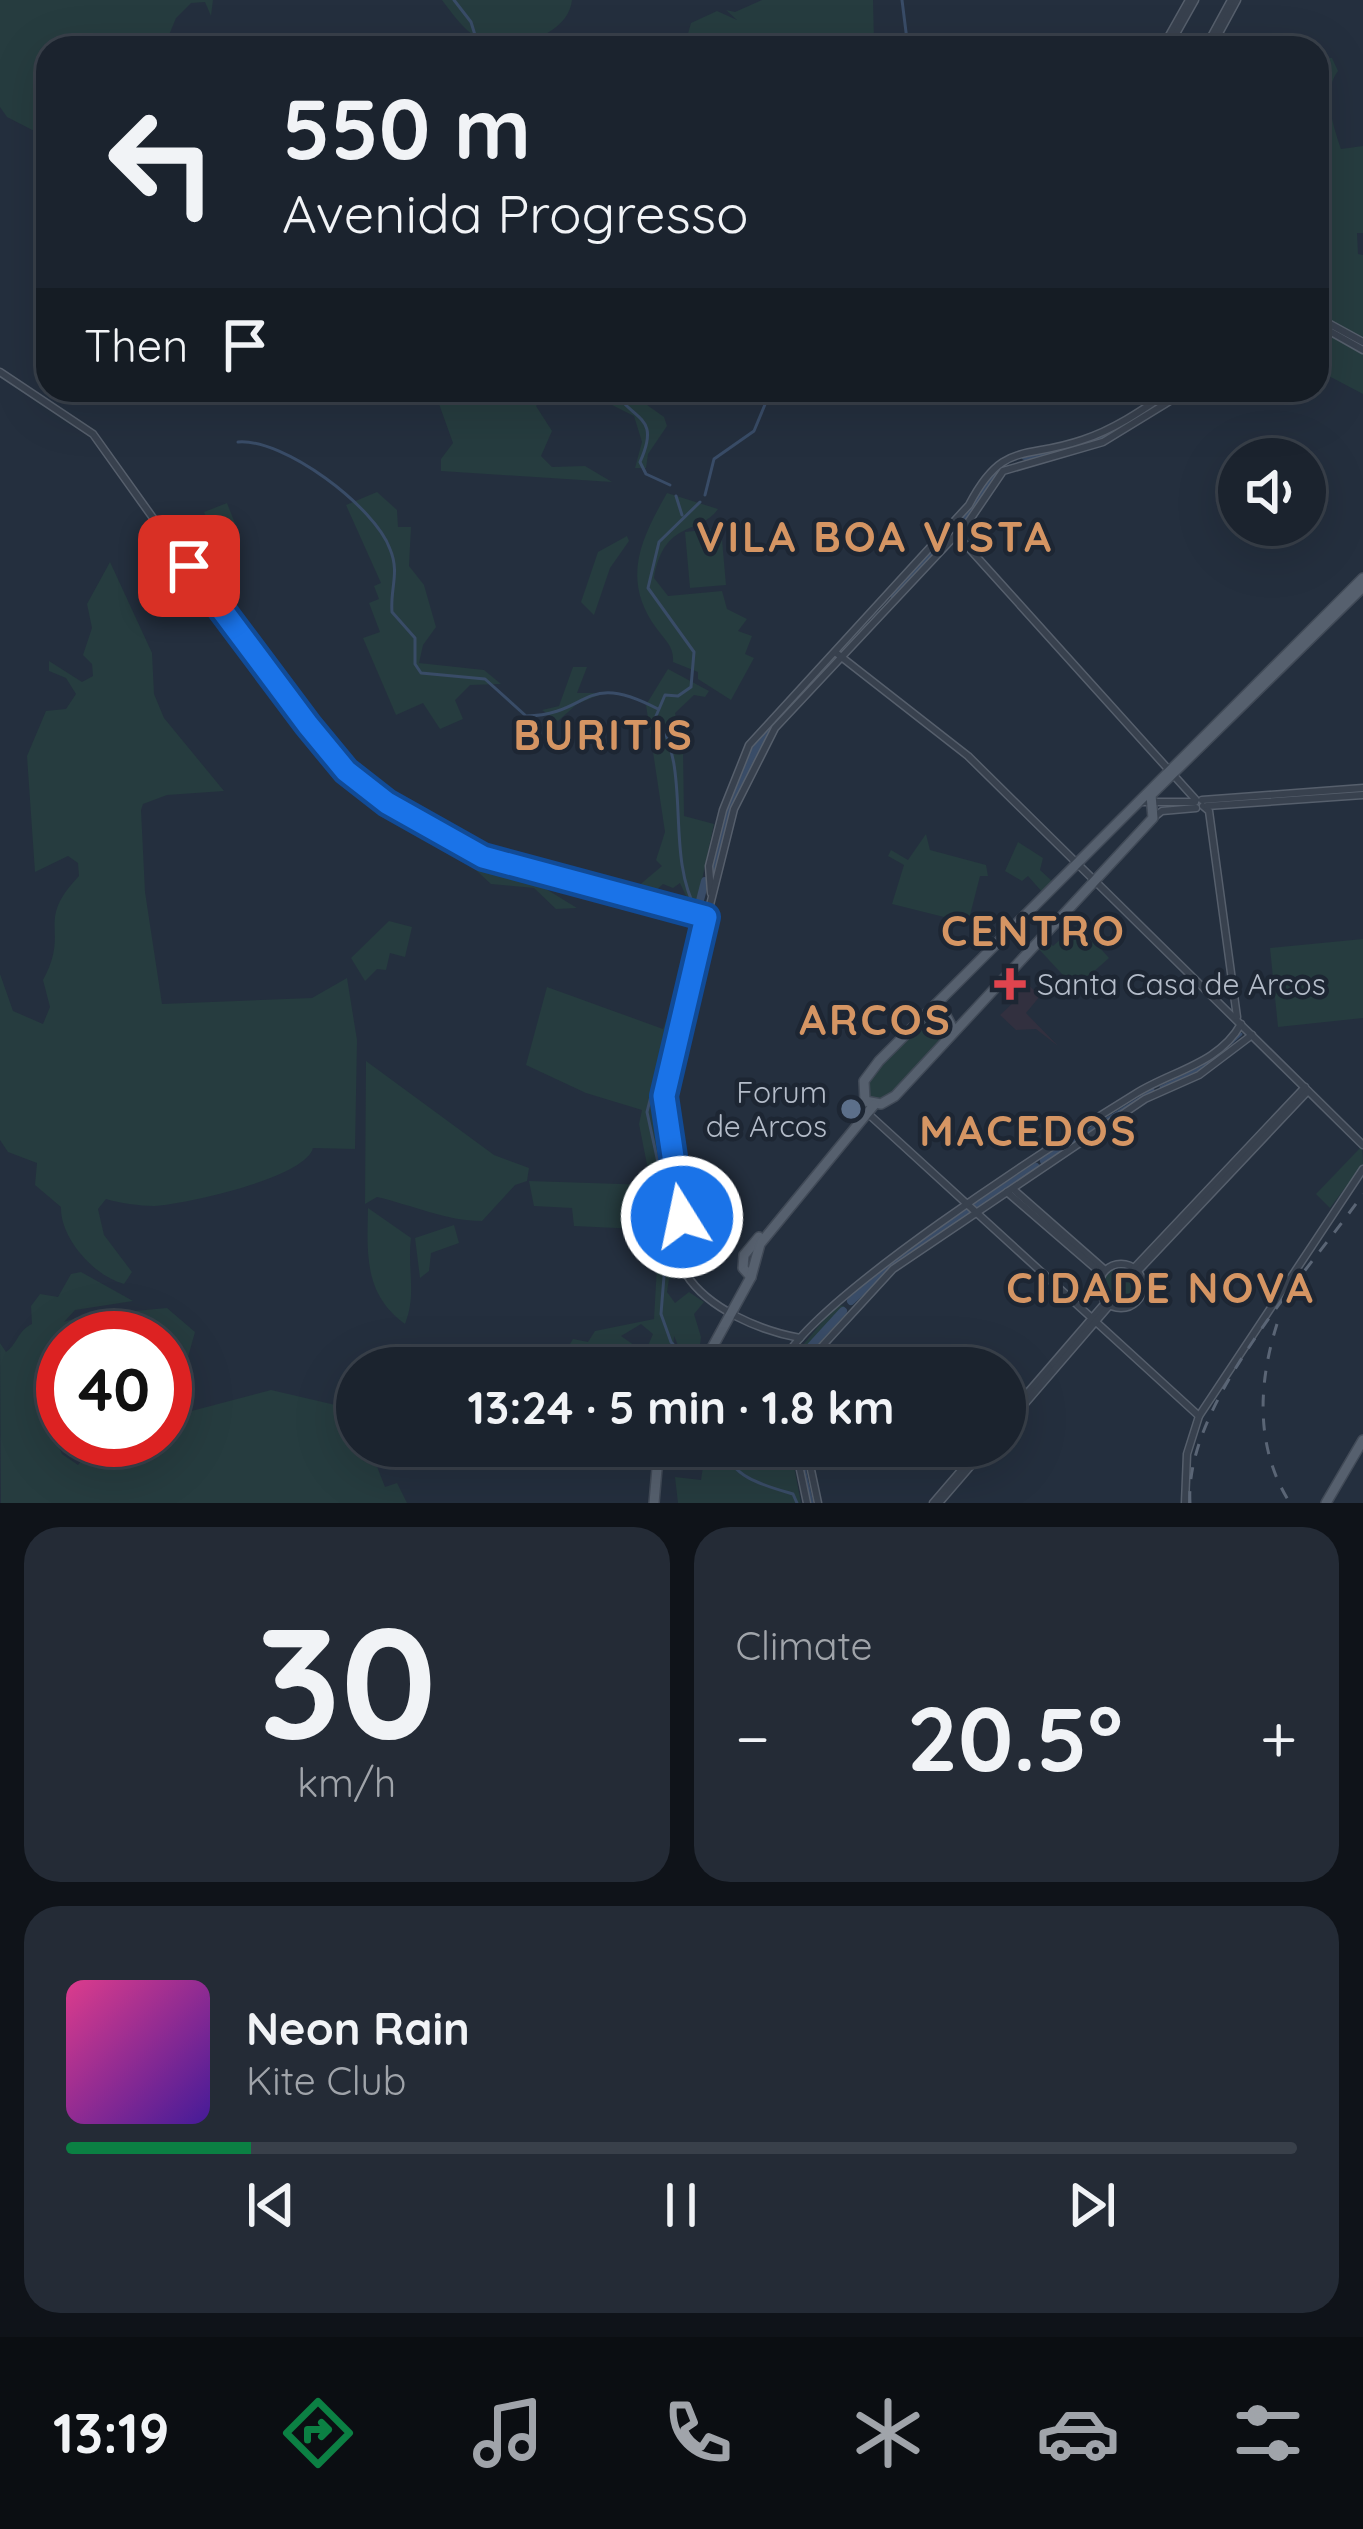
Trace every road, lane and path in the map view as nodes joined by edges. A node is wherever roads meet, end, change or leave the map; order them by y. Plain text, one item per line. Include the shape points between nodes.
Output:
1 (1192, 0) edge
2 (1234, 0) edge
3 (1172, 36) edge
4 (1214, 36) edge
5 (1329, 327) edge
6 (1363, 346) edge
7 (0, 372) edge
8 (36, 396) edge
9 (45, 402) edge
10 (1151, 402) edge
11 (1168, 402) edge
12 (953, 530) junction
13 (1363, 582) edge
14 (835, 652) junction
15 (843, 659) junction
16 (1170, 772) junction
17 (1363, 792) edge
18 (1141, 802) junction
19 (1200, 804) junction
20 (1158, 814) junction
21 (1076, 861) junction
22 (713, 874) junction
23 (1095, 879) junction
24 (699, 916) junction
25 (942, 997) junction
26 (931, 1010) junction
27 (1238, 1020) junction
28 (957, 1025) junction
29 (1236, 1033) junction
30 (1252, 1035) junction
31 (1242, 1041) junction
32 (1306, 1089) junction
33 (867, 1107) junction
34 (1363, 1144) edge
35 (1363, 1169) edge
36 (1009, 1190) junction
37 (972, 1210) junction
38 (1136, 1270) junction
39 (1104, 1272) junction
40 (851, 1294) junction
41 (1107, 1304) junction
42 (832, 1305) junction
43 (856, 1305) junction
44 (733, 1313) junction
45 (849, 1316) junction
46 (1094, 1320) junction
47 (774, 1332) junction
48 (800, 1338) junction
49 (713, 1347) edge
50 (784, 1347) edge
51 (792, 1347) edge
52 (821, 1347) edge
53 (1026, 1399) edge
54 (1199, 1416) junction
55 (1363, 1440) edge
56 (1363, 1449) edge
57 (658, 1467) edge
58 (799, 1467) edge
59 (810, 1467) edge
60 (967, 1467) edge
61 (1343, 1478) junction
62 (655, 1503) edge
63 (807, 1503) edge
64 (818, 1503) edge
65 (936, 1503) edge
66 (1185, 1503) edge
67 (1328, 1503) edge

1 - 3 street
2 - 4 street
5 - 6 street
7 - 8 street
9 - 24 street via 93,434 258,665 359,783 478,855
10 - 12 street via 1085,440 1001,459
11 - 12 street via 1088,449 1012,464
12 - 14 street
12 - 15 street
12 - 16 street
13 - 16 main road
14 - 15 street
14 - 22 street via 749,745 722,810
15 - 21 street via 968,756
15 - 22 street via 759,752
16 - 18 main road
16 - 19 street
17 - 19 street
18 - 19 street
18 - 20 main road
18 - 21 main road
19 - 20 street
19 - 27 street via 1209,811
20 - 23 main road
21 - 23 street
21 - 25 main road
22 - 24 street via 712,896
23 - 27 street
23 - 28 main road
24 - 44 street via 665,1119 686,1274
25 - 26 main road
25 - 28 main road
26 - 28 main road via 942,1007
26 - 33 main road via 870,1072 861,1092
27 - 29 street
27 - 30 street
28 - 33 main road via 895,1096
29 - 31 street via 1245,1032
29 - 37 street
30 - 31 street
30 - 32 street
31 - 36 street
32 - 34 street
32 - 38 street
33 - 37 street
33 - 44 main road via 760,1244
35 - 54 street
36 - 37 street
36 - 39 street
37 - 40 street via 886,1261
37 - 43 street
37 - 46 street
38 - 39 street via 1116,1264
38 - 41 street via 1143,1290 1137,1302 1124,1309
39 - 41 street via 1099,1292
40 - 42 street
40 - 43 street via 848,1304
41 - 46 street
42 - 45 street via 843,1304
42 - 48 street
43 - 45 street
44 - 47 street
44 - 49 main road
45 - 52 street
46 - 53 street
46 - 54 street
47 - 48 street
47 - 50 street
48 - 51 street
54 - 66 street via 1186,1454
55 - 61 main road
56 - 61 main road
57 - 62 main road
58 - 63 street
59 - 64 street
60 - 65 street
61 - 67 main road

